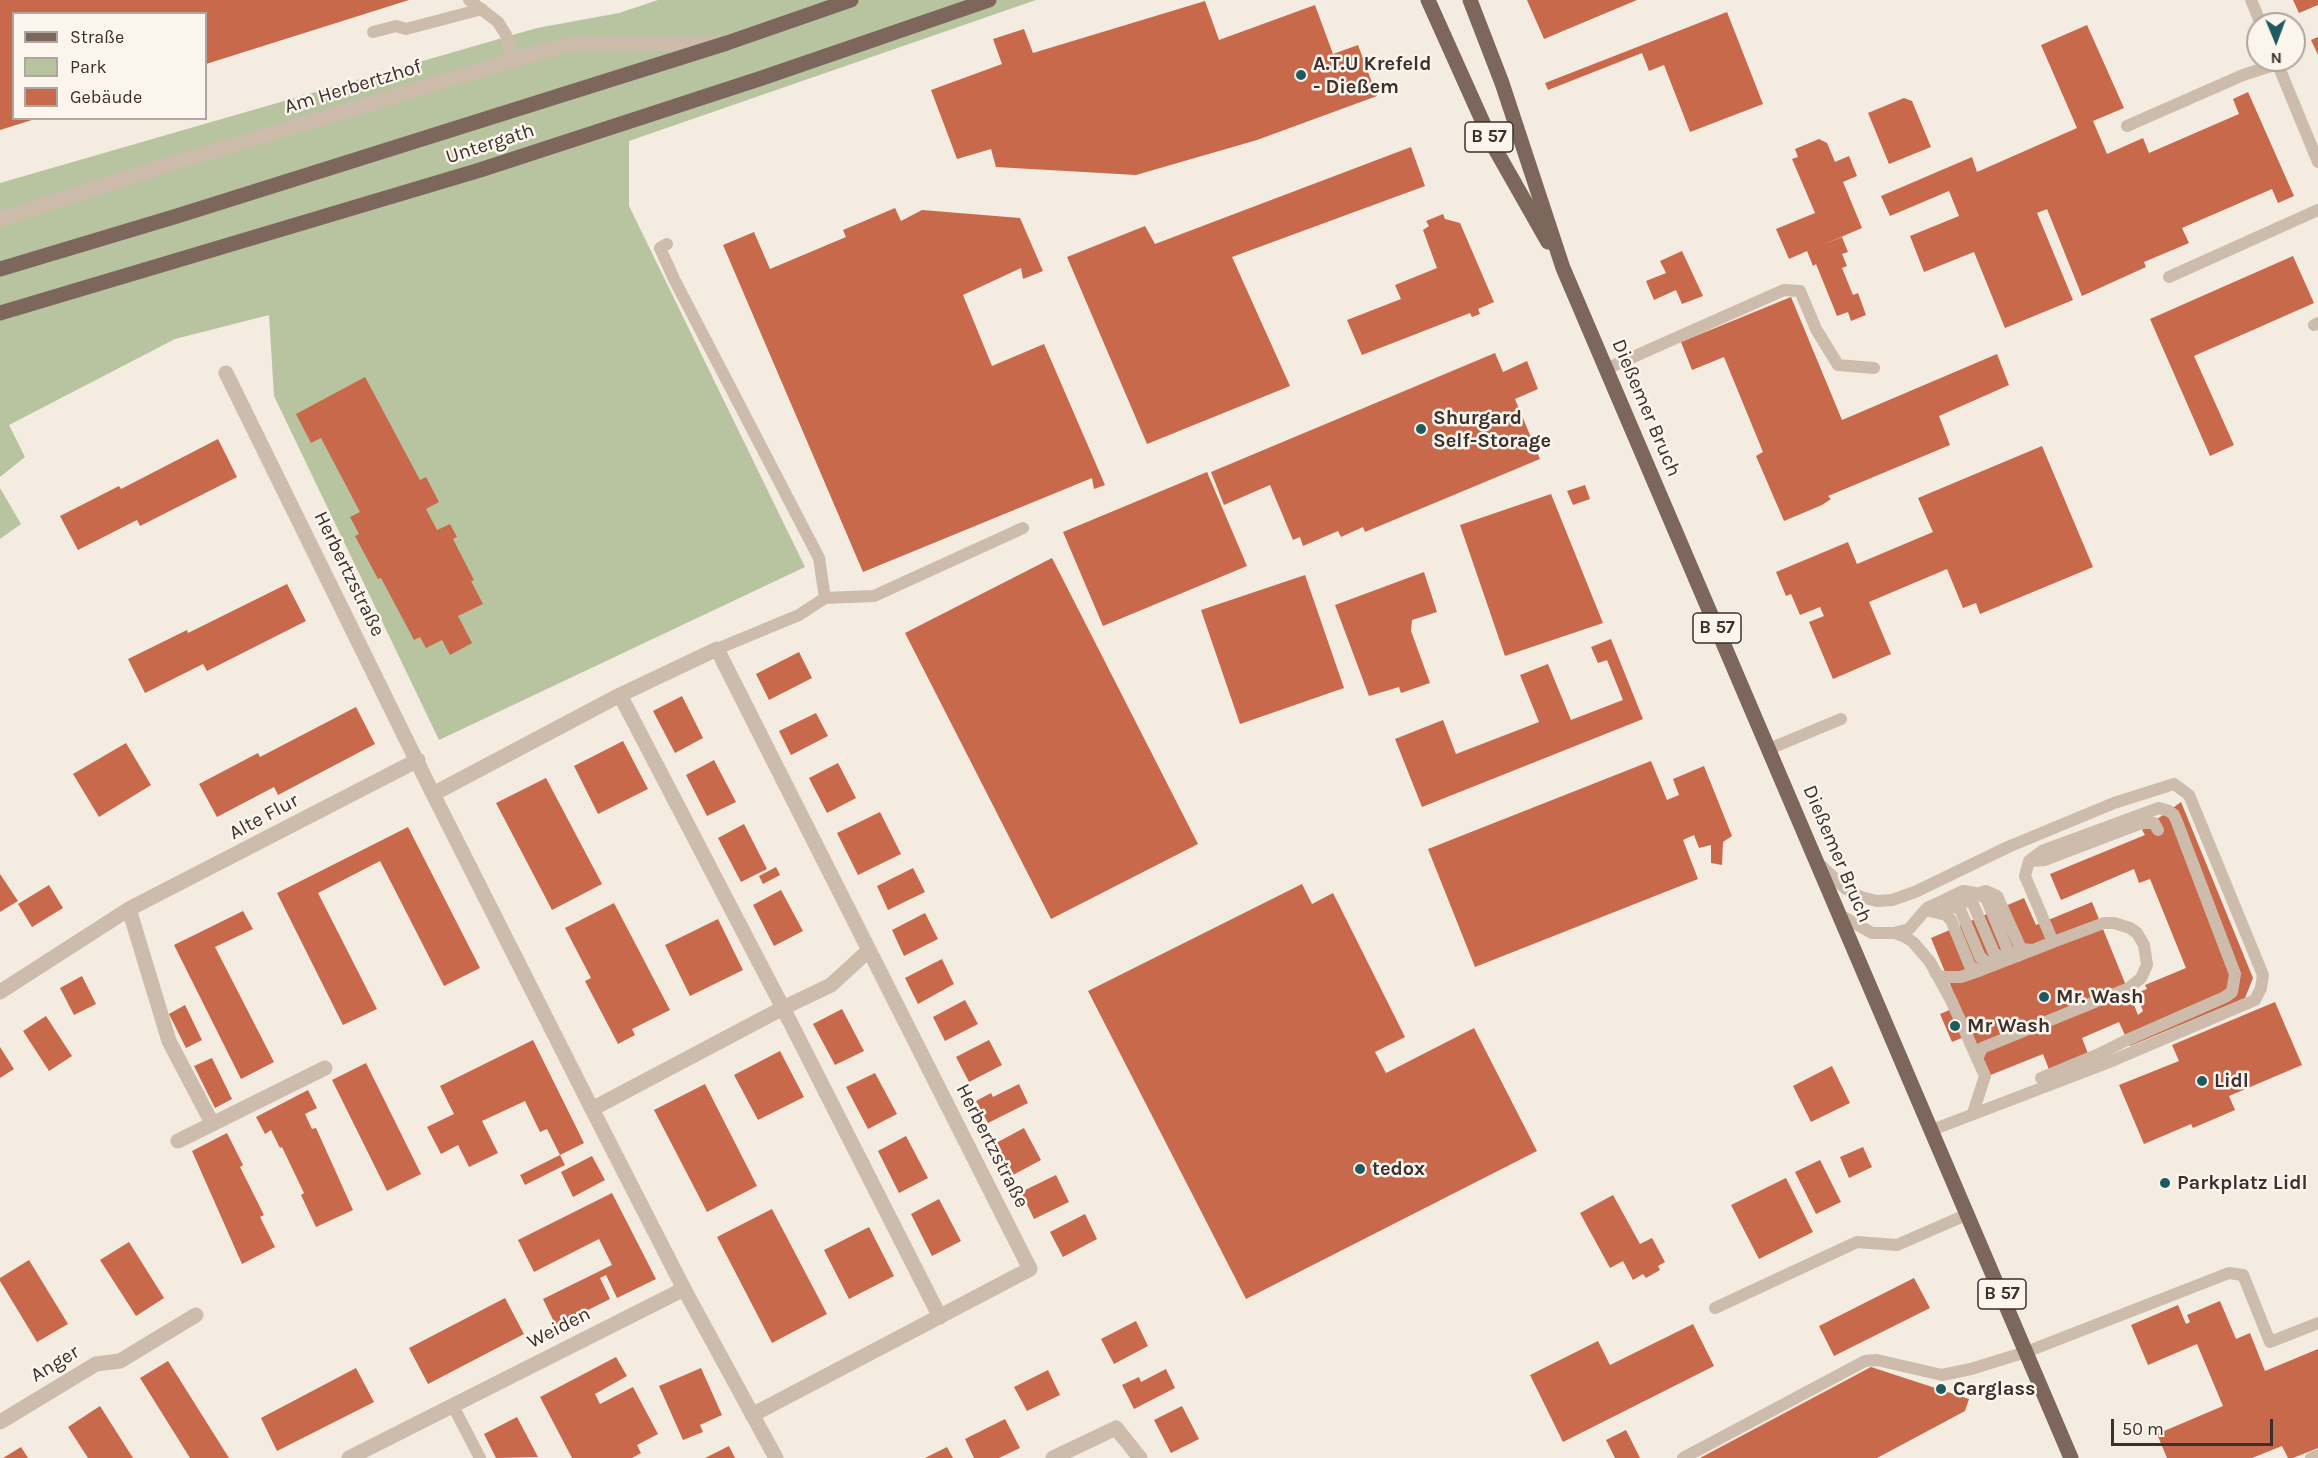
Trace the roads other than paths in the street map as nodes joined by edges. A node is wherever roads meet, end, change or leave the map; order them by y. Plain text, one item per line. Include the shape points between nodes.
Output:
1 (469, 0) edge
2 (850, 0) edge
3 (988, 0) edge
4 (1428, 0) edge
5 (1470, 0) edge
6 (482, 9) junction
7 (373, 32) dead end
8 (727, 43) junction
9 (514, 60) junction
10 (2250, 72) edge
11 (2281, 72) edge
12 (2127, 126) dead end
13 (2316, 154) edge
14 (2318, 210) edge
15 (0, 219) edge
16 (667, 244) dead end
17 (1563, 268) junction
18 (0, 269) edge
19 (2169, 277) dead end
20 (0, 313) edge
21 (1874, 368) dead end
22 (1606, 369) junction
23 (226, 373) dead end
24 (1023, 528) dead end
25 (825, 598) junction
26 (717, 649) junction
27 (620, 695) junction
28 (1841, 719) dead end
29 (1769, 749) junction
30 (418, 760) junction
31 (433, 794) junction
32 (2158, 830) dead end
33 (2029, 861) junction
34 (1818, 863) junction
35 (1976, 893) junction
36 (1950, 897) junction
37 (1938, 903) junction
38 (129, 909) junction
39 (1925, 910) junction
40 (1840, 915) junction
41 (1893, 933) junction
42 (2053, 942) junction
43 (2033, 950) junction
44 (868, 951) junction
45 (2018, 956) junction
46 (2005, 960) junction
47 (1986, 968) junction
48 (1936, 974) junction
49 (0, 992) edge
50 (783, 1008) junction
51 (1977, 1059) junction
52 (326, 1068) dead end
53 (2041, 1078) dead end
54 (1981, 1088) junction
55 (592, 1109) junction
56 (1973, 1113) junction
57 (212, 1123) junction
58 (1932, 1130) junction
59 (178, 1141) dead end
60 (1968, 1214) junction
61 (684, 1289) junction
62 (1715, 1308) dead end
63 (196, 1315) dead end
64 (940, 1317) junction
65 (2318, 1323) edge
66 (2026, 1352) junction
67 (453, 1406) junction
68 (752, 1415) junction
69 (0, 1422) edge
70 (2318, 1455) edge
71 (349, 1458) edge
72 (480, 1458) edge
73 (776, 1458) edge
74 (1053, 1458) edge
75 (1140, 1458) edge
76 (1683, 1458) edge
77 (2071, 1458) edge
78 (2311, 1458) edge

1 - 6 lane
2 - 8 main road, Untergath
3 - 20 main road, Untergath via 480,170
4 - 17 main road, Dießemer Bruch / B 57 via 1494,147
5 - 17 main road, Dießemer Bruch / B 57 via 1502,82
6 - 7 lane via 406,29 396,26
6 - 9 lane via 498,22
8 - 9 street, Am Herbertzhof via 581,43
8 - 18 main road, Untergath
9 - 15 street, Am Herbertzhof
10 - 12 lane
11 - 13 lane
14 - 19 lane
16 - 25 lane via 660,248 674,279 819,558
17 - 22 main road, Dießemer Bruch / B 57
21 - 22 lane via 1838,365 1816,329 1800,291 1784,290
22 - 29 main road, Dießemer Bruch / B 57
23 - 30 street, Herbertzstraße
24 - 25 lane via 874,596
25 - 26 lane via 799,615
26 - 27 street
26 - 44 street, Herbertzstraße
27 - 31 street
27 - 50 street
28 - 29 lane
29 - 34 main road, Dießemer Bruch / B 57
30 - 31 street, Herbertzstraße
30 - 38 street, Alte Flur
31 - 55 street, Herbertzstraße
32 - 33 lane via 2154,823 2142,823 2045,860
33 - 42 lane via 2025,876
33 - 53 lane via 2042,851 2159,808 2169,811 2175,815 2235,974 2232,992 2225,997
34 - 40 main road, Dießemer Bruch / B 57
34 - 56 lane via 1846,889 1861,897 1892,900 2114,804 2174,784 2189,795 2263,975 2254,1000 2106,1063
35 - 36 lane via 1963,891
35 - 43 lane via 1986,891 1997,896 2021,949
35 - 45 lane via 1986,898 2008,951
36 - 37 lane
36 - 46 lane via 1973,904 1994,953
37 - 39 lane
37 - 47 lane via 1960,909
38 - 49 street, Alte Flur
38 - 57 street via 169,1041
39 - 41 lane via 1909,929
39 - 47 lane via 1946,915 1955,927 1970,966
40 - 41 lane via 1872,933
40 - 58 main road, Dießemer Bruch / B 57
41 - 48 lane via 1913,942
42 - 43 lane
42 - 51 lane via 2114,923 2137,933 2144,945 2147,965 2141,978 2128,988 1982,1048
43 - 45 lane
44 - 50 street via 831,986
44 - 64 street, Herbertzstraße via 1030,1269
45 - 46 lane
46 - 47 lane
47 - 48 lane via 1961,977
48 - 51 lane
48 - 54 lane
50 - 55 street
50 - 64 street
51 - 54 lane via 1985,1076
52 - 57 street
54 - 56 lane
55 - 61 street, Herbertzstraße
56 - 58 lane
57 - 59 street
58 - 60 main road, Dießemer Bruch / B 57
60 - 62 lane via 1897,1245 1857,1242
60 - 66 main road, Dießemer Bruch / B 57
61 - 67 street, Weiden
61 - 68 street, Herbertzstraße
63 - 69 street, Anger via 120,1361 96,1364
64 - 68 street, Herbertzstraße
65 - 66 lane via 2270,1342 2243,1275 2229,1273
66 - 76 lane via 1942,1375 1877,1360 1865,1361
66 - 77 main road, Dießemer Bruch / B 57
67 - 71 street, Weiden
67 - 72 lane
68 - 73 street, Herbertzstraße
70 - 78 lane
74 - 75 street via 1116,1428

